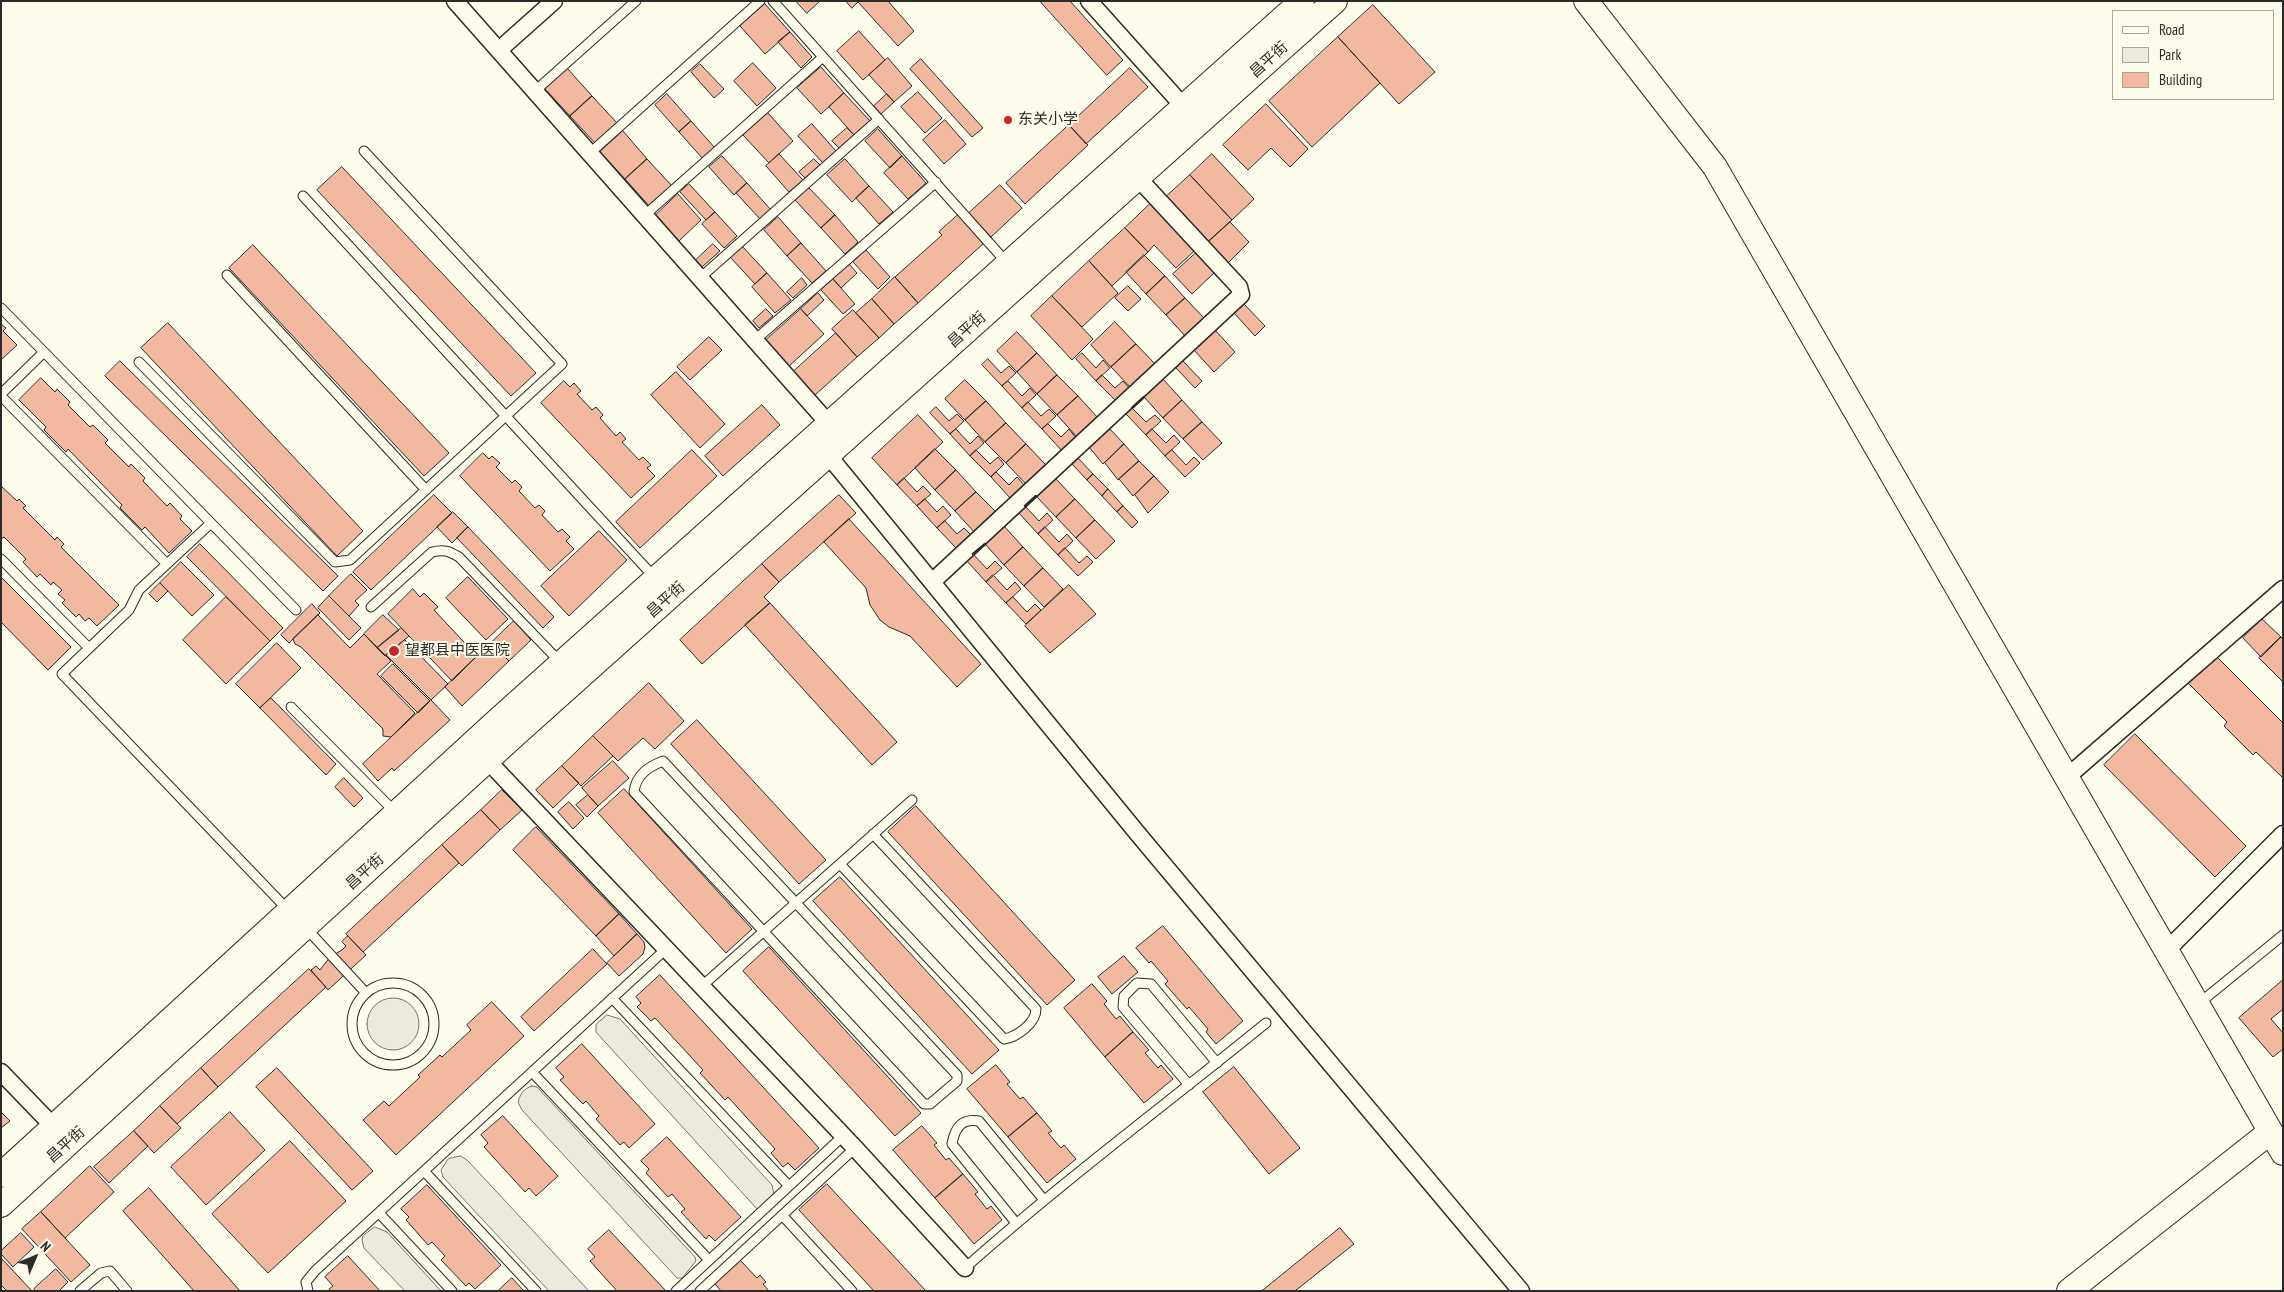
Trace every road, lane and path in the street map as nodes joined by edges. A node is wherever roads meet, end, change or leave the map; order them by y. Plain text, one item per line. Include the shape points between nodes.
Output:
1 (455, 1) edge
2 (554, 1) edge
3 (636, 1) edge
4 (760, 1) edge
5 (774, 1) edge
6 (1089, 1) edge
7 (1302, 1) edge
8 (1335, 1) edge
9 (1586, 1) edge
10 (499, 50) junction
11 (823, 57) junction
12 (535, 91) junction
13 (1184, 107) junction
14 (879, 119) junction
15 (364, 151) dead end
16 (590, 153) junction
17 (1138, 178) junction
18 (936, 182) junction
19 (303, 196) dead end
20 (645, 215) junction
21 (1008, 264) junction
22 (227, 275) dead end
23 (700, 278) junction
24 (1, 308) edge
25 (755, 340) junction
26 (44, 352) junction
27 (139, 362) dead end
28 (1, 395) edge
29 (506, 416) junction
30 (829, 424) junction
31 (828, 455) junction
32 (426, 490) junction
33 (211, 523) junction
34 (1, 558) edge
35 (167, 564) junction
36 (656, 579) junction
37 (932, 582) junction
38 (2283, 589) edge
39 (371, 608) dead end
40 (296, 610) dead end
41 (89, 648) junction
42 (562, 664) junction
43 (291, 707) dead end
44 (487, 760) junction
45 (2066, 777) junction
46 (912, 800) dead end
47 (396, 814) junction
48 (874, 834) junction
49 (2283, 834) edge
50 (840, 864) junction
51 (796, 903) junction
52 (297, 919) junction
53 (764, 932) junction
54 (2283, 935) edge
55 (666, 949) junction
56 (2166, 951) junction
57 (702, 986) junction
58 (366, 993) junction
59 (612, 998) junction
60 (2197, 1005) junction
61 (1266, 1023) dead end
62 (1217, 1063) junction
63 (1, 1072) edge
64 (532, 1072) junction
65 (1189, 1086) junction
66 (54, 1127) junction
67 (2270, 1132) junction
68 (843, 1136) junction
69 (855, 1148) junction
70 (2283, 1153) edge
71 (424, 1171) junction
72 (1, 1175) edge
73 (789, 1186) junction
74 (1044, 1200) junction
75 (1, 1205) edge
76 (379, 1212) junction
77 (782, 1215) junction
78 (1016, 1223) junction
79 (709, 1260) junction
80 (965, 1268) joint
81 (80, 1291) edge
82 (127, 1291) edge
83 (308, 1291) edge
84 (452, 1291) edge
85 (536, 1291) edge
86 (676, 1291) edge
87 (700, 1291) edge
88 (852, 1291) edge
89 (1521, 1291) edge
90 (2070, 1291) edge

1 - 10 street
2 - 10 street
3 - 12 lane
4 - 16 lane
5 - 11 lane
6 - 13 street
7 - 13 street, 昌平街
8 - 17 street, 昌平街
9 - 45 street via 1714,167
10 - 12 street
11 - 14 lane
11 - 20 lane
12 - 16 street
13 - 21 street, 昌平街
14 - 18 lane
14 - 23 lane
15 - 29 lane via 562,364
16 - 20 street
17 - 31 street, 昌平街
17 - 37 street via 1240,287 1241,295
18 - 21 lane
18 - 25 lane
19 - 29 lane
20 - 23 street
21 - 30 street, 昌平街
22 - 32 lane
23 - 25 street
24 - 26 lane
25 - 30 street
26 - 28 lane
26 - 33 lane
27 - 32 lane via 334,562 350,560
28 - 35 lane
29 - 32 lane
29 - 36 lane
30 - 36 street, 昌平街
31 - 37 street
31 - 44 street, 昌平街
33 - 35 lane
33 - 40 lane
34 - 41 lane
35 - 41 lane via 139,590 129,610
36 - 42 street, 昌平街
37 - 89 street via 1138,834
38 - 45 street
39 - 42 lane via 432,552 449,551 459,557
41 - 52 lane via 62,674
42 - 47 street, 昌平街
43 - 47 lane
44 - 52 street, 昌平街
44 - 55 street
45 - 56 street
46 - 48 lane
47 - 52 street, 昌平街
48 - 50 lane
48 - 50 lane via 1036,1009 1032,1021 1012,1038 1004,1039
49 - 56 street
50 - 51 lane
51 - 53 lane
51 - 53 lane via 663,762 652,765 638,777 634,792
51 - 53 lane via 957,1075 957,1081 930,1104 924,1104
52 - 58 lane
52 - 66 street, 昌平街
52 - 75 street, 昌平街
53 - 57 lane
54 - 60 lane
55 - 57 street
55 - 59 lane
56 - 60 street
57 - 68 street
58 - 58 lane via 394,982 414,988 422,995 431,1008 434,1024 429,1045 422,1053 408,1062 392,1065 382,1064 363,1052 356,1043 352,1022 358,1001
59 - 64 lane
59 - 73 lane
60 - 67 street
61 - 62 lane
62 - 65 lane
62 - 65 lane via 1151,984 1137,983 1124,996 1123,1007
63 - 66 street
64 - 71 lane
64 - 79 lane
65 - 74 lane
66 - 72 street, 昌平街
67 - 70 street
67 - 90 street
68 - 69 street
68 - 73 lane
69 - 77 lane
69 - 80 street
71 - 76 lane
71 - 85 lane
73 - 79 lane
74 - 78 lane
74 - 78 lane via 979,1121 969,1120 959,1125 954,1131 952,1144
76 - 83 lane via 309,1277 306,1282
76 - 84 lane
77 - 87 lane
77 - 88 lane
78 - 80 lane
79 - 86 lane
81 - 82 lane via 101,1273 110,1271

